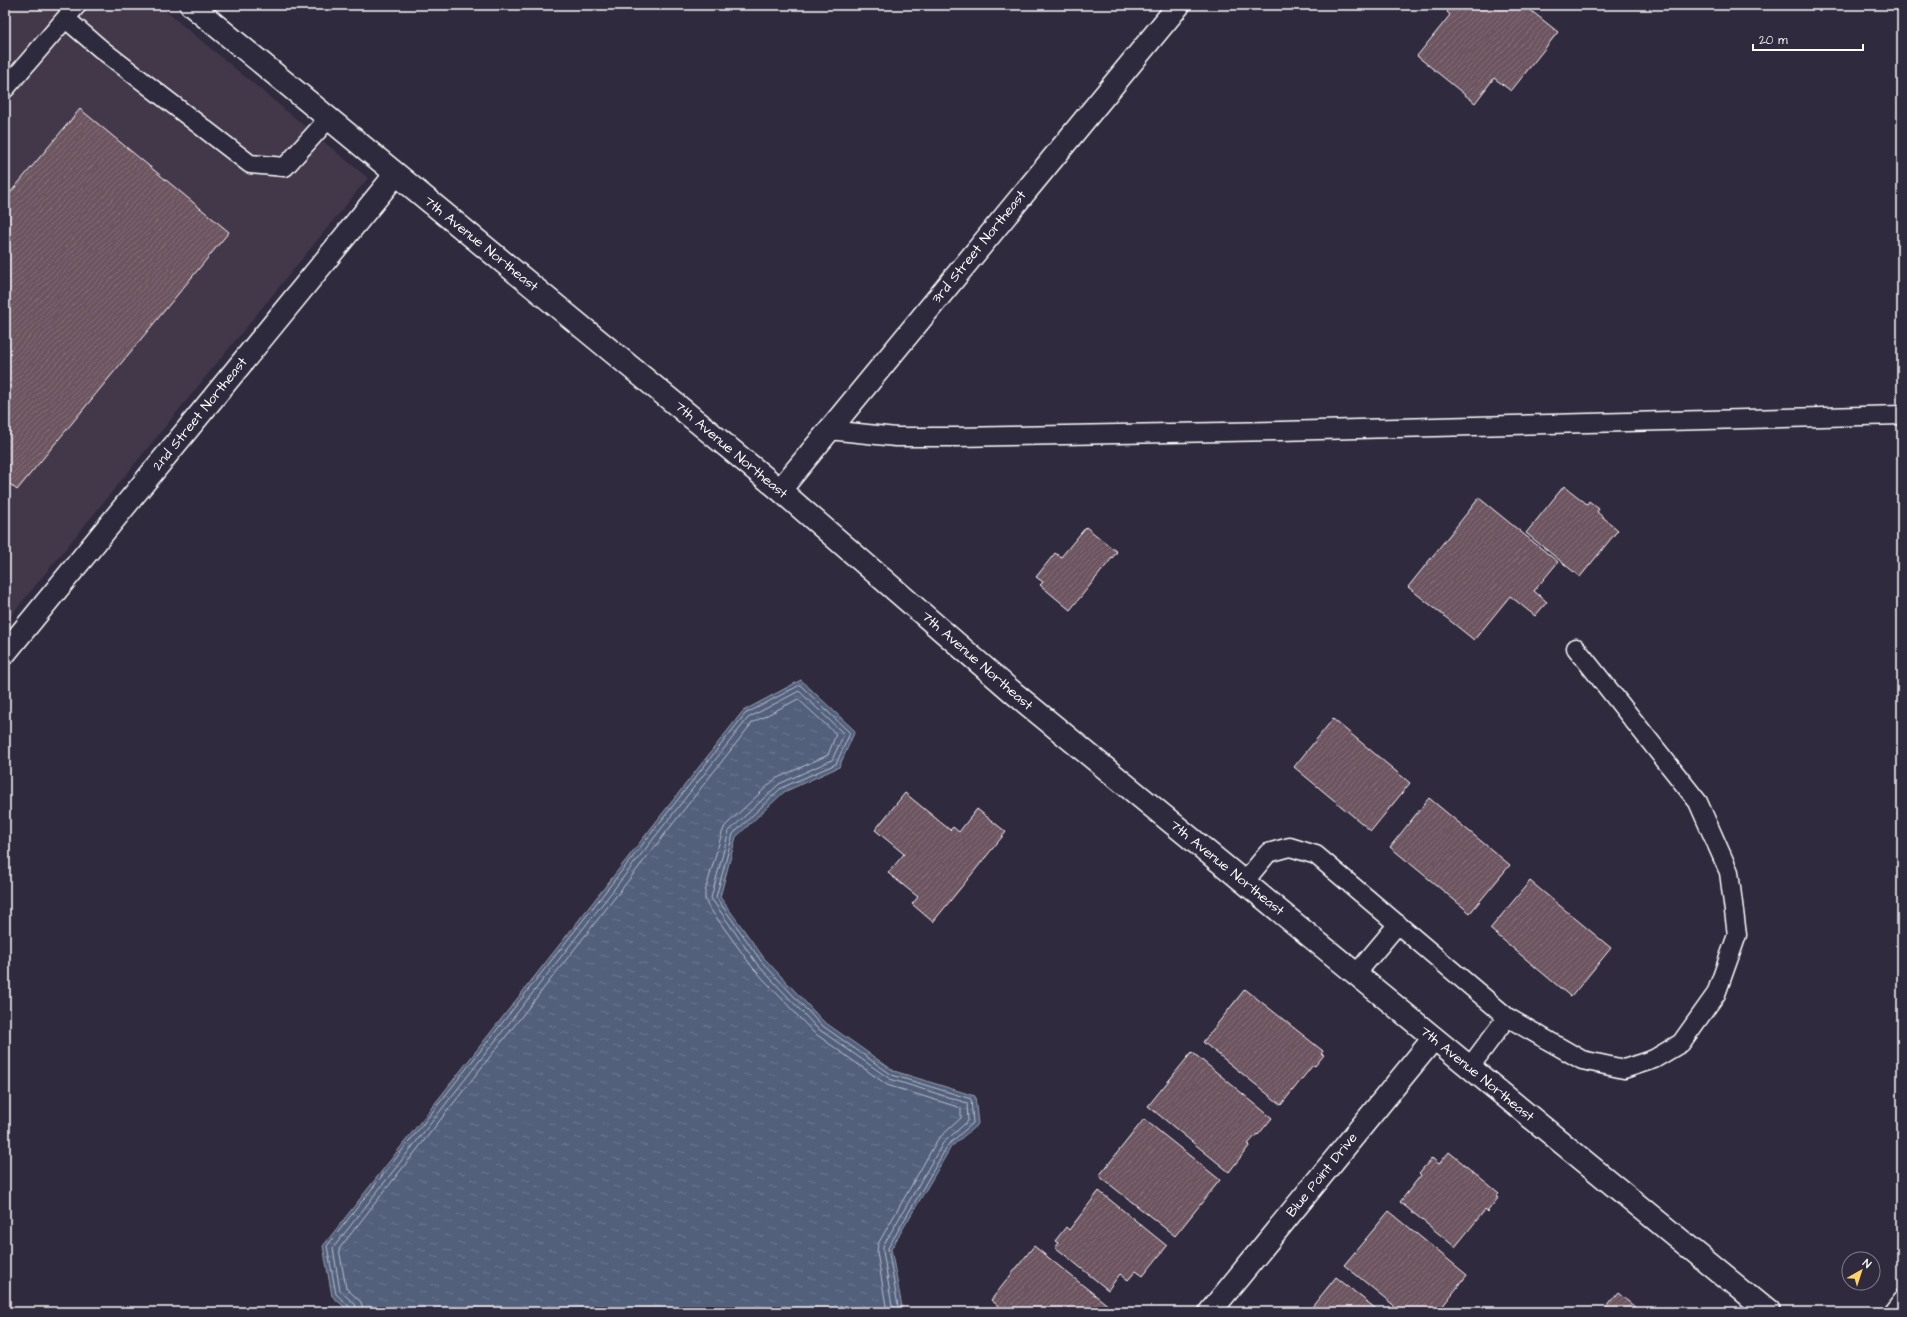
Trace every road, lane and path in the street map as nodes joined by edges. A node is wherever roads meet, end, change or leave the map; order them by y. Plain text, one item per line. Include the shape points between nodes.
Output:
1 (77, 5) edge
2 (191, 5) edge
3 (1179, 5) edge
4 (66, 19) junction
5 (5, 89) edge
6 (329, 118) junction
7 (396, 174) junction
8 (1902, 415) edge
9 (829, 430) junction
10 (780, 490) junction
11 (1576, 648) dead end
12 (5, 653) edge
13 (1244, 882) junction
14 (1398, 924) junction
15 (1356, 974) junction
16 (1507, 1017) junction
17 (1434, 1038) junction
18 (1470, 1068) junction
19 (1902, 1298) edge
20 (1210, 1312) edge
21 (1768, 1312) edge
22 (1891, 1312) edge

1 - 4 lane
2 - 6 street, 7th Avenue Northeast
3 - 9 street, 3rd Street Northeast
4 - 5 lane
4 - 6 lane via 250,164 285,167
6 - 7 street, 7th Avenue Northeast
7 - 10 street, 7th Avenue Northeast
7 - 12 street, 2nd Street Northeast
8 - 9 lane via 965,437 896,437
9 - 10 street, 3rd Street Northeast
10 - 13 street, 7th Avenue Northeast via 1014,694
11 - 16 lane via 1698,802 1729,872 1737,935 1716,994 1681,1043 1654,1059 1624,1069 1582,1060
13 - 14 lane via 1268,853 1290,847 1316,855
13 - 15 street, 7th Avenue Northeast
14 - 15 lane
14 - 16 lane
15 - 17 street, 7th Avenue Northeast
16 - 18 lane
17 - 18 street, 7th Avenue Northeast
17 - 20 street, Blue Point Drive
18 - 21 street, 7th Avenue Northeast
19 - 22 lane

